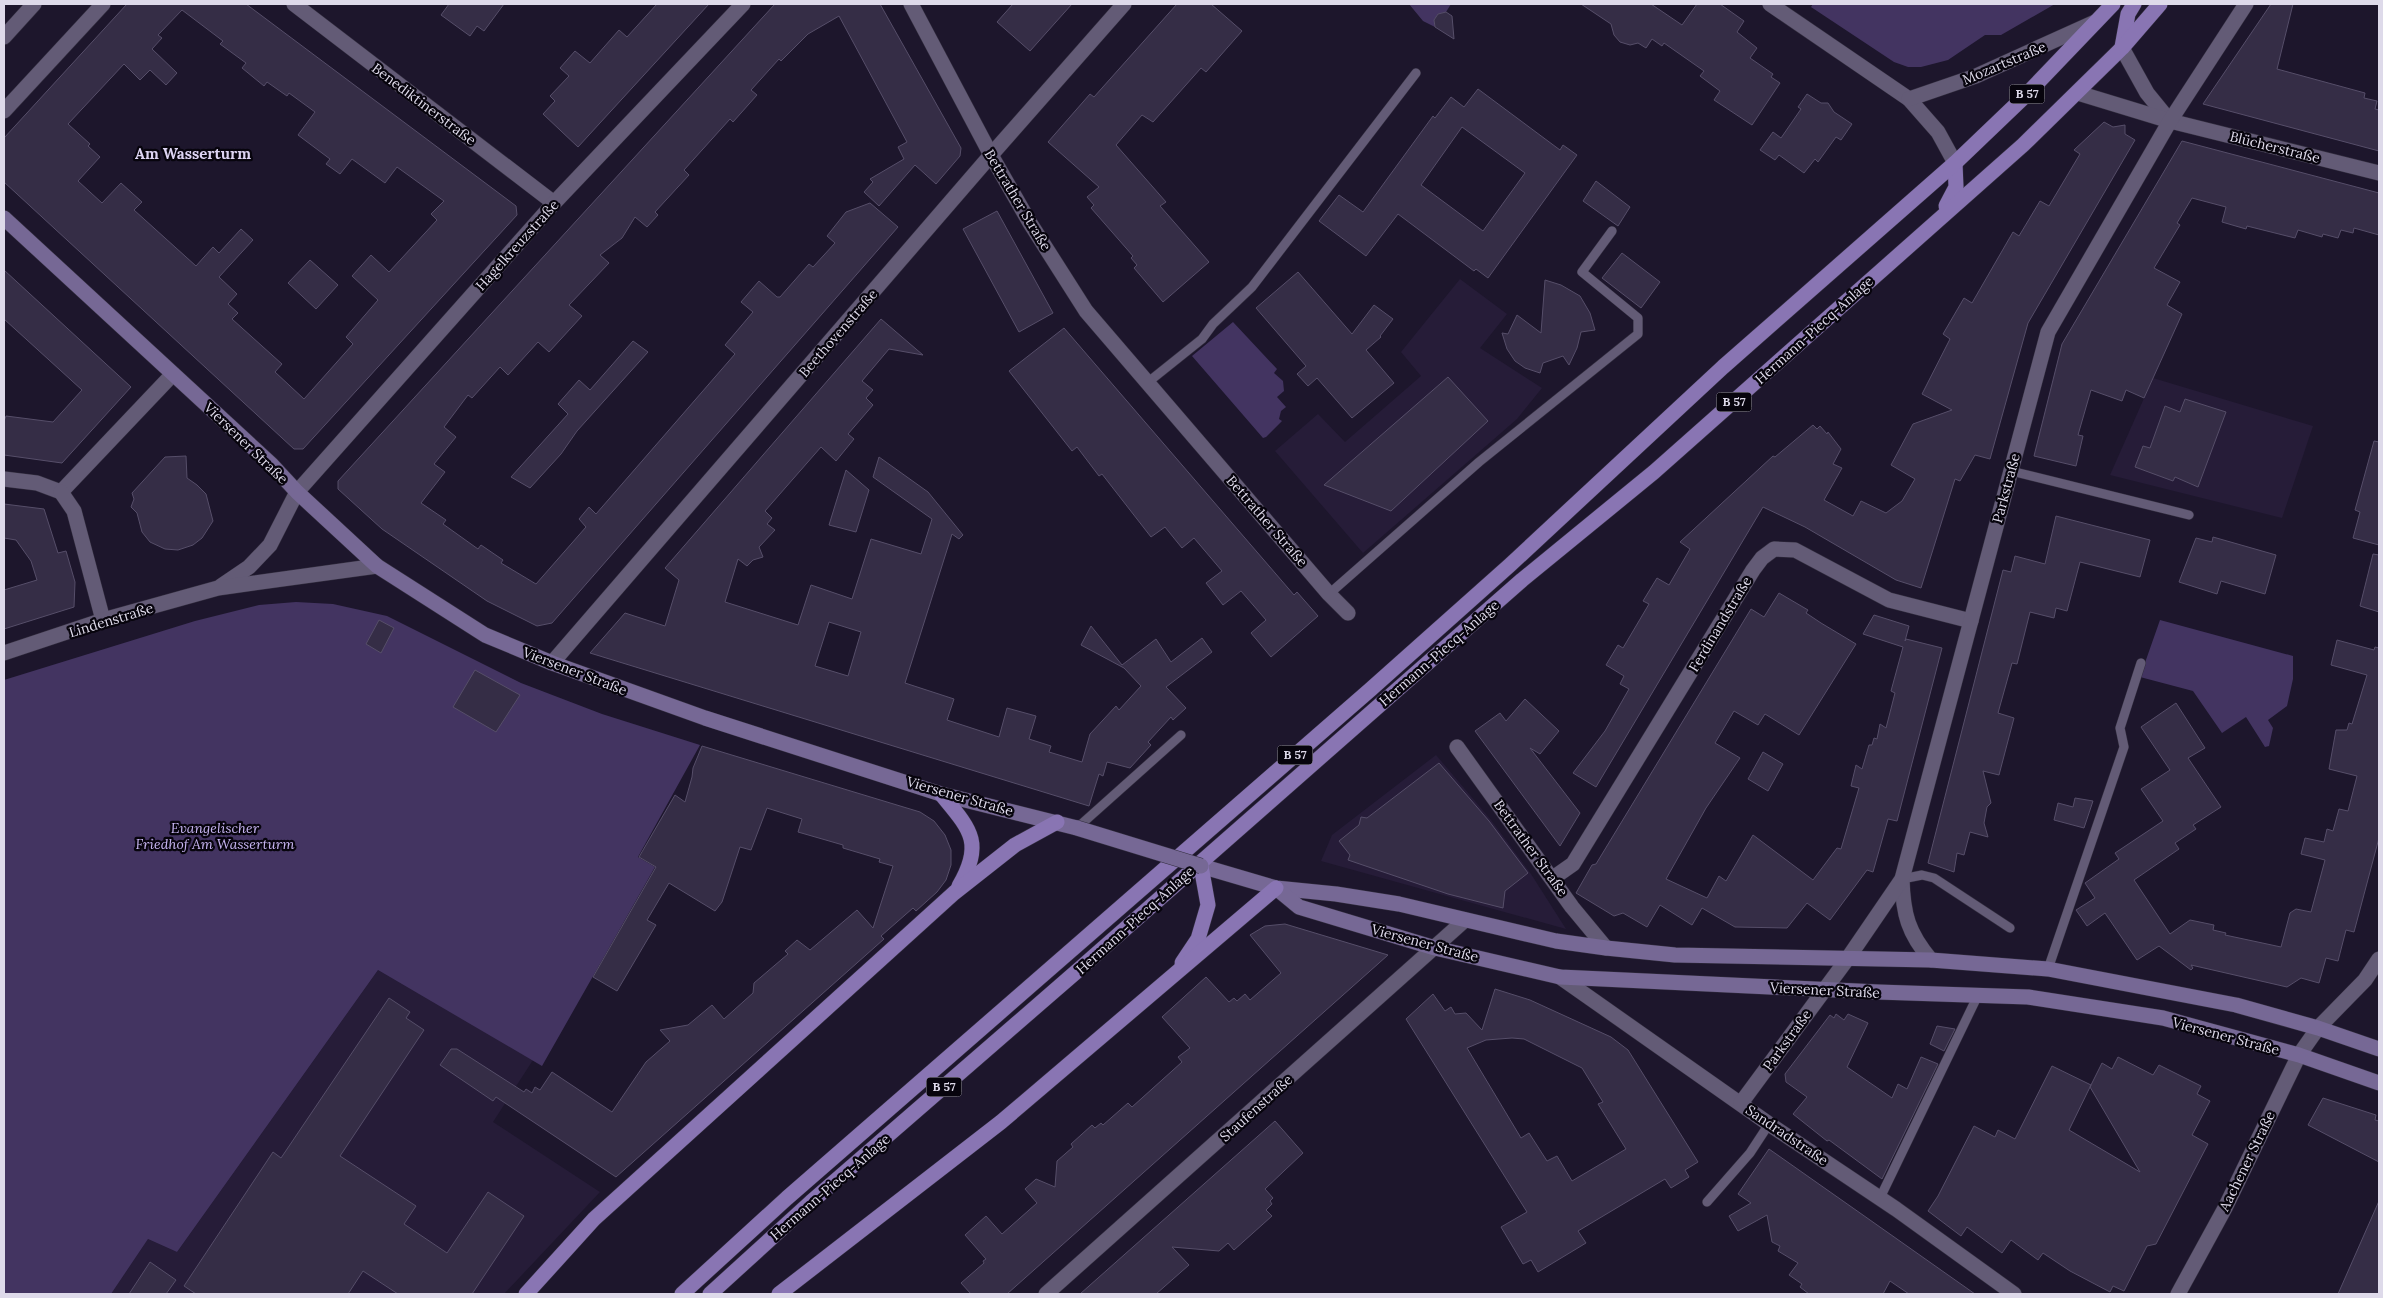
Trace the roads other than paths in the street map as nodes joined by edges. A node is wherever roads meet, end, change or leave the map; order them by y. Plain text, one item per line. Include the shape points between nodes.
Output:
1 (34, 4) edge
2 (103, 4) edge
3 (294, 4) edge
4 (744, 4) edge
5 (911, 4) edge
6 (1124, 4) edge
7 (1770, 4) edge
8 (2113, 4) edge
9 (2134, 4) edge
10 (2160, 4) edge
11 (2246, 4) edge
12 (2096, 22) junction
13 (4, 36) edge
14 (2122, 48) junction
15 (1416, 73) dead end
16 (2078, 93) junction
17 (1909, 99) junction
18 (4, 112) edge
19 (2170, 121) junction
20 (991, 155) junction
21 (1955, 163) junction
22 (2379, 173) edge
23 (554, 204) junction
24 (1940, 216) junction
25 (4, 218) edge
26 (1612, 231) dead end
27 (173, 374) junction
28 (1147, 383) junction
29 (2011, 471) junction
30 (4, 479) edge
31 (61, 492) junction
32 (297, 492) junction
33 (2189, 515) dead end
34 (377, 566) junction
35 (218, 588) junction
36 (1329, 594) junction
37 (1348, 612) dead end
38 (103, 620) junction
39 (1971, 621) junction
40 (4, 653) edge
41 (2141, 663) dead end
42 (552, 664) junction
43 (1181, 735) dead end
44 (1458, 748) dead end
45 (941, 794) junction
46 (1058, 822) junction
47 (1077, 828) junction
48 (1201, 866) junction
49 (1553, 878) junction
50 (1902, 878) junction
51 (1276, 888) junction
52 (954, 893) junction
53 (1465, 920) junction
54 (2010, 928) dead end
55 (1435, 948) junction
56 (1606, 948) junction
57 (1848, 958) junction
58 (2379, 959) edge
59 (1931, 960) junction
60 (2048, 969) junction
61 (1173, 977) junction
62 (1560, 977) junction
63 (1825, 990) junction
64 (1978, 995) junction
65 (2318, 1028) junction
66 (2379, 1049) edge
67 (2298, 1055) junction
68 (2379, 1083) edge
69 (1741, 1103) junction
70 (1769, 1124) junction
71 (1880, 1198) junction
72 (1706, 1202) dead end
73 (526, 1294) edge
74 (682, 1294) edge
75 (710, 1294) edge
76 (780, 1294) edge
77 (1046, 1294) edge
78 (2014, 1294) edge
79 (2178, 1294) edge

1 - 13 street
2 - 18 street
3 - 23 street, Benediktinerstraße
4 - 23 street, Hagelkreuzstraße
5 - 20 street, Bettrather Straße
6 - 20 street, Beethovenstraße
7 - 17 street
8 - 12 main road, B 57
9 - 14 main road via 2128,14
10 - 14 main road, Hermann-Piecq-Anlage / B 57
11 - 19 street, Parkstraße
12 - 17 street, Mozartstraße via 1976,76
12 - 21 main road, Hermann-Piecq-Anlage / B 57
14 - 16 main road, Hermann-Piecq-Anlage / B 57
14 - 19 street via 2147,93
15 - 28 lane via 1252,287 1202,339
16 - 19 street, Blücherstraße
16 - 24 main road, Hermann-Piecq-Anlage / B 57
17 - 21 street via 1938,132
19 - 22 street, Blücherstraße
19 - 29 street, Parkstraße via 2048,332
20 - 28 street, Bettrather Straße via 1086,311
20 - 42 street, Beethovenstraße
21 - 24 main road via 1956,188
21 - 74 main road, Hermann-Piecq-Anlage / B 57 via 1724,367 1371,690 794,1192
23 - 32 street, Hagelkreuzstraße
24 - 75 main road, Hermann-Piecq-Anlage / B 57 via 1654,472 1522,580
25 - 27 main road, Viersener Straße
26 - 36 lane via 1582,272 1638,318 1638,334 1479,462
27 - 31 street
27 - 32 main road, Viersener Straße
28 - 36 street, Bettrather Straße
29 - 33 lane
29 - 39 street, Parkstraße
30 - 31 street via 37,483
31 - 38 street via 74,512
32 - 34 main road, Viersener Straße
32 - 35 street, Lindenstraße via 270,545 249,567
34 - 35 street, Lindenstraße
34 - 42 main road, Viersener Straße via 485,635
35 - 38 street, Lindenstraße
36 - 37 street, Bettrather Straße
38 - 40 street, Lindenstraße
39 - 49 street, Ferdinandstraße via 1889,600 1794,550 1774,549 1753,570 1573,864
39 - 50 street, Parkstraße
41 - 60 lane via 2120,728 2124,747
42 - 45 main road, Viersener Straße via 705,718
43 - 47 lane
44 - 49 street, Bettrather Straße
45 - 46 main road, Viersener Straße
45 - 52 main road via 967,826 972,841 970,866
46 - 47 main road, Viersener Straße
46 - 52 main road via 1015,845
47 - 48 main road, Viersener Straße, bridge
48 - 51 main road, Viersener Straße
48 - 61 main road via 1208,905 1198,939
49 - 56 street, Bettrather Straße
50 - 54 lane via 1922,875 1934,878
50 - 57 street, Parkstraße
50 - 59 street, Parkstraße via 1906,919
51 - 53 main road, Viersener Straße via 1399,904
51 - 55 main road, Viersener Straße via 1299,908
51 - 61 main road
52 - 73 main road via 607,1207
53 - 55 street, Staufenstraße
53 - 56 main road, Viersener Straße via 1556,941
55 - 62 main road, Viersener Straße
55 - 77 street, Staufenstraße
56 - 57 main road, Viersener Straße via 1675,955
57 - 59 main road, Viersener Straße
57 - 63 street, Parkstraße
58 - 65 street, Aachener Straße via 2365,980
59 - 60 main road, Viersener Straße
60 - 65 main road, Viersener Straße via 2236,1005
61 - 76 main road via 1001,1122
62 - 63 main road, Viersener Straße
62 - 69 street, Sandradstraße
63 - 64 main road, Viersener Straße
63 - 69 street, Parkstraße
64 - 67 main road, Viersener Straße via 2028,997 2164,1018
64 - 71 lane
65 - 66 main road, Viersener Straße
65 - 67 street, Aachener Straße
67 - 68 main road, Viersener Straße
67 - 79 street, Aachener Straße via 2225,1208
69 - 70 street, Sandradstraße
70 - 71 street, Sandradstraße
70 - 72 lane via 1750,1153
71 - 78 street, Sandradstraße

